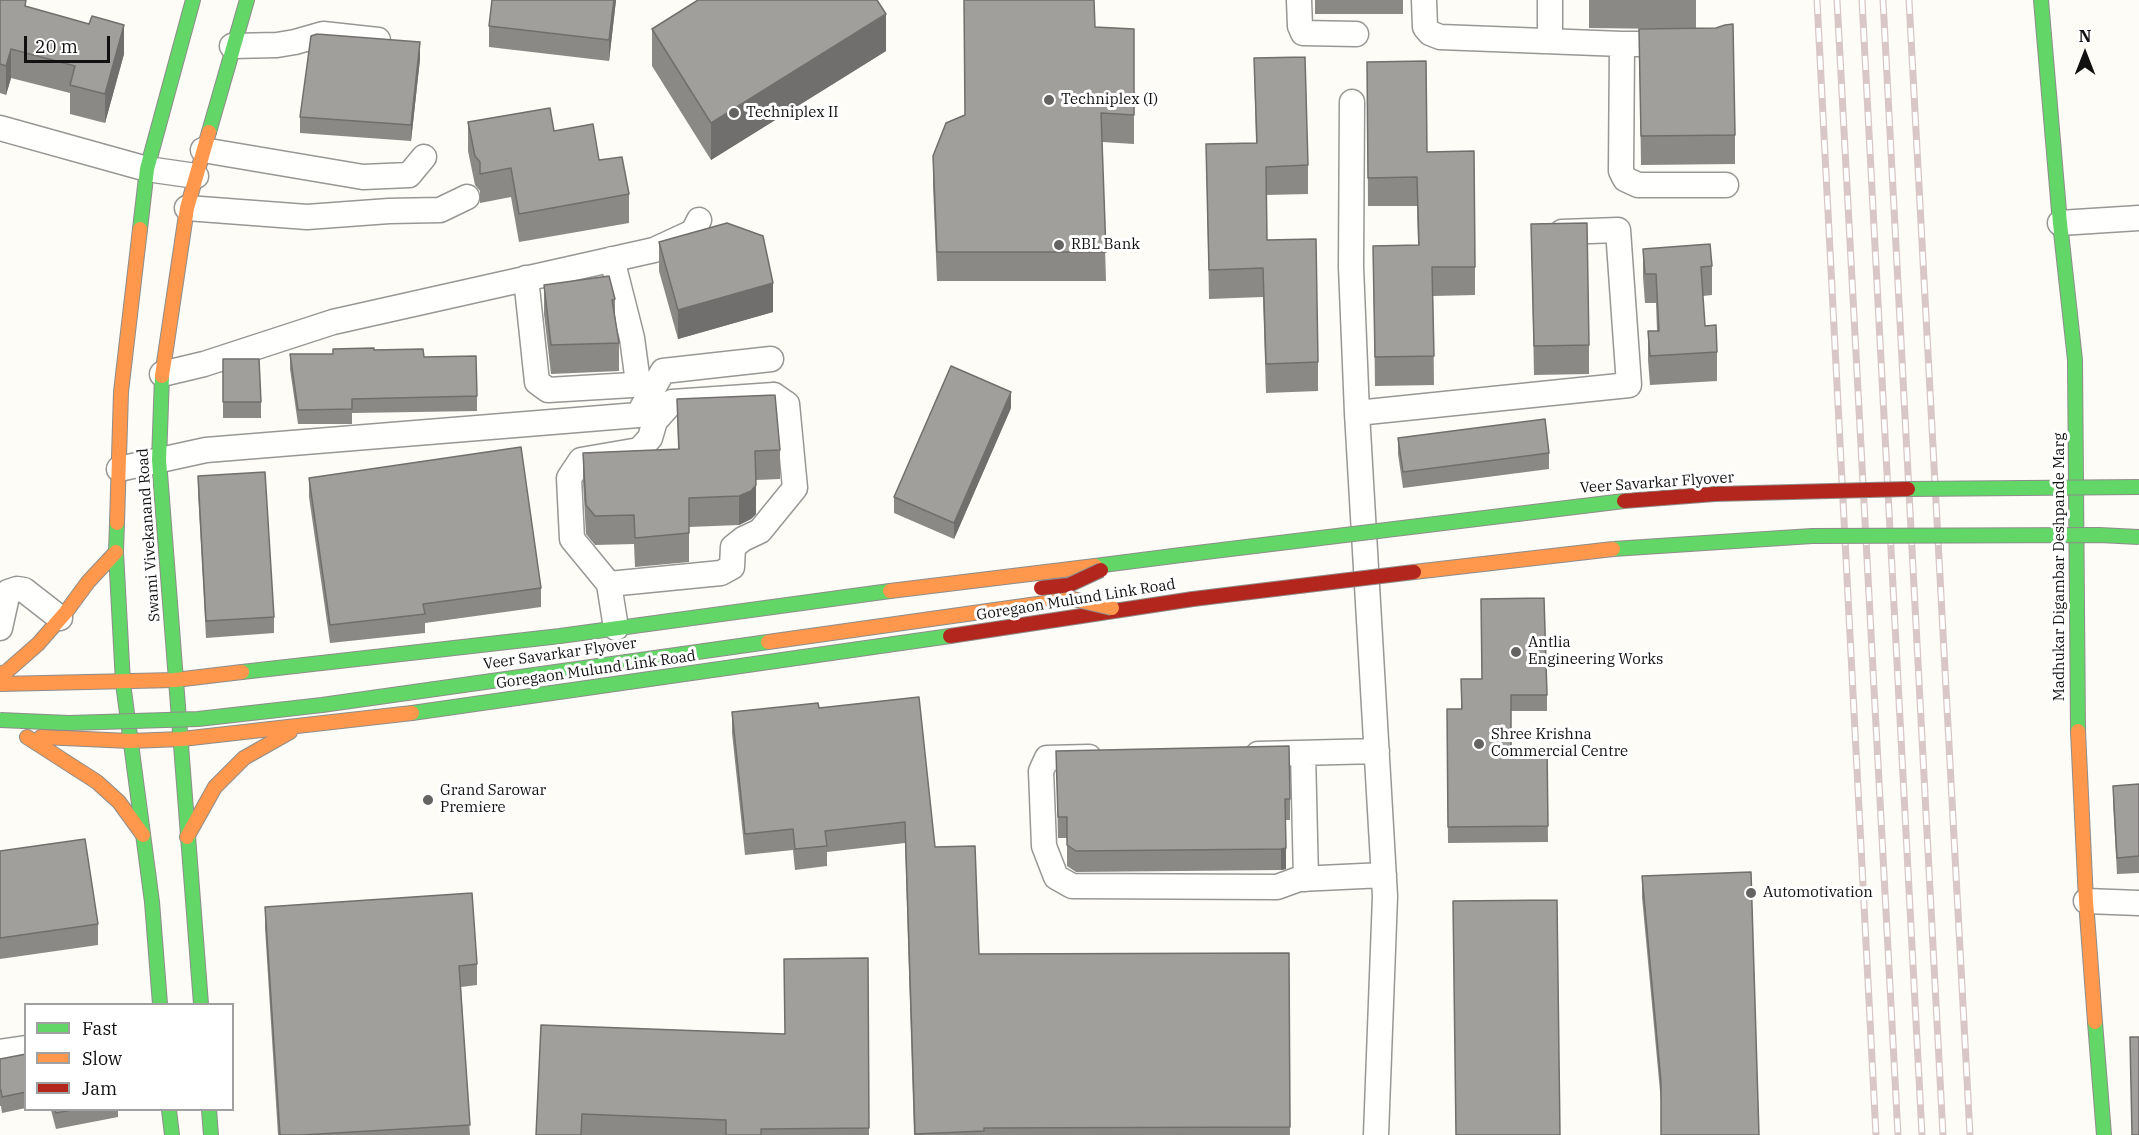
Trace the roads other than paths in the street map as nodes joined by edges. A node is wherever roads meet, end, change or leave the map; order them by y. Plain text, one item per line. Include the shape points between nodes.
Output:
1 (193, 0) edge
2 (247, 0) edge
3 (1299, 0) edge
4 (1424, 0) edge
5 (1550, 0) edge
6 (2041, 0) edge
7 (1356, 34) dead end
8 (393, 41) edge
9 (1550, 41) junction
10 (1693, 43) edge
11 (1622, 44) junction
12 (232, 46) junction
13 (1352, 102) dead end
14 (0, 128) edge
15 (203, 150) junction
16 (424, 157) dead end
17 (147, 168) junction
18 (196, 176) junction
19 (1726, 185) dead end
20 (467, 197) dead end
21 (187, 208) junction
22 (2139, 218) edge
23 (699, 220) dead end
24 (2060, 223) junction
25 (1562, 232) edge
26 (612, 259) junction
27 (526, 278) junction
28 (771, 359) dead end
29 (162, 374) junction
30 (1357, 413) junction
31 (159, 460) junction
32 (118, 469) junction
33 (2139, 487) edge
34 (2139, 537) edge
35 (116, 552) junction
36 (1181, 555) joint
37 (1116, 563) junction
38 (609, 584) junction
39 (1023, 591) dead end
40 (1117, 609) junction
41 (60, 618) junction
42 (0, 628) edge
43 (616, 628) junction
44 (0, 674) edge
45 (175, 680) junction
46 (123, 683) junction
47 (0, 684) edge
48 (207, 704) dead end
49 (82, 709) dead end
50 (0, 720) edge
51 (363, 720) junction
52 (182, 739) junction
53 (130, 741) junction
54 (1377, 751) junction
55 (1303, 753) junction
56 (1233, 754) edge
57 (1106, 757) edge
58 (143, 835) junction
59 (187, 837) junction
60 (1384, 875) junction
61 (1306, 879) junction
62 (2086, 902) junction
63 (2139, 903) edge
64 (160, 1003) edge
65 (201, 1003) edge
66 (24, 1047) edge
67 (0, 1052) edge
68 (169, 1111) edge
69 (209, 1111) edge
70 (172, 1135) edge
71 (211, 1135) edge
72 (1376, 1135) edge
73 (2104, 1135) edge

1 - 17 main road, Swami Vivekanand Road
2 - 12 main road, Swami Vivekanand Road
3 - 7 street via 1303,33
4 - 9 street via 1425,27 1440,37
5 - 9 street
6 - 24 main road, Madhukar Digambar Deshpande Marg
8 - 12 street via 323,34 277,45
9 - 11 street
10 - 11 street
11 - 19 street via 1621,171 1625,179 1638,185
12 - 15 main road, Swami Vivekanand Road
13 - 30 street via 1351,267
14 - 17 street
15 - 16 street via 363,177 409,175
15 - 18 main road, Swami Vivekanand Road
17 - 18 street
17 - 32 main road, Swami Vivekanand Road via 121,392
18 - 21 main road, Swami Vivekanand Road
20 - 21 street via 440,210 307,217
21 - 29 main road, Swami Vivekanand Road
22 - 24 street
23 - 26 street via 693,232 654,250
24 - 62 main road, Madhukar Digambar Deshpande Marg via 2075,360 2078,720
25 - 30 street via 1618,230 1629,385
26 - 27 street
26 - 27 street via 608,291 632,338 637,375 632,385 548,390 537,382 540,300
27 - 29 street via 333,322
28 - 31 street via 663,371 638,415 206,450
29 - 31 main road, Swami Vivekanand Road
30 - 54 street
31 - 32 street
31 - 45 main road, Swami Vivekanand Road
32 - 35 main road, Swami Vivekanand Road
33 - 36 main road, Veer Savarkar Flyover, bridge via 1727,494 1596,502
34 - 40 main road, Goregaon Mulund Link Road, bridge via 1812,536 1647,546
35 - 41 main road
35 - 46 main road, Swami Vivekanand Road
36 - 37 main road, Goregaon Mulund Link Road
37 - 39 main road, bridge via 1069,585
37 - 43 main road, Goregaon Mulund Link Road
38 - 38 street via 721,573 732,567 733,547 760,531 795,488 787,404 774,395 672,402 655,421 650,438 639,450 581,460 569,478 572,538
38 - 43 street
40 - 50 main road, Veer Savarkar Flyover, bridge via 1072,599 198,719 69,723
40 - 51 main road, Goregaon Mulund Link Road
41 - 42 street via 24,590 17,589 8,592
41 - 44 main road via 38,644
43 - 45 main road, Goregaon Mulund Link Road
45 - 46 main road, Goregaon Mulund Link Road
45 - 52 main road, Swami Vivekanand Road
46 - 47 main road, Goregaon Mulund Link Road
46 - 53 main road, Swami Vivekanand Road
48 - 49 main road
51 - 52 main road, Goregaon Mulund Link Road
51 - 59 main road via 293,731 244,758 215,787
52 - 53 main road, Goregaon Mulund Link Road
52 - 59 main road, Swami Vivekanand Road
53 - 58 main road, Swami Vivekanand Road
53 - 58 main road, Goregaon Mulund Link Road via 21,735 97,782 119,802
54 - 55 street
54 - 60 street
55 - 56 street
55 - 61 street
57 - 61 street via 1047,758 1041,771 1044,846 1056,877 1072,886 1277,887
58 - 64 main road, Swami Vivekanand Road
59 - 65 main road, Swami Vivekanand Road
60 - 61 street
60 - 72 street
62 - 63 street
62 - 73 main road, Madhukar Digambar Deshpande Marg
66 - 67 street
68 - 70 main road
69 - 71 main road

